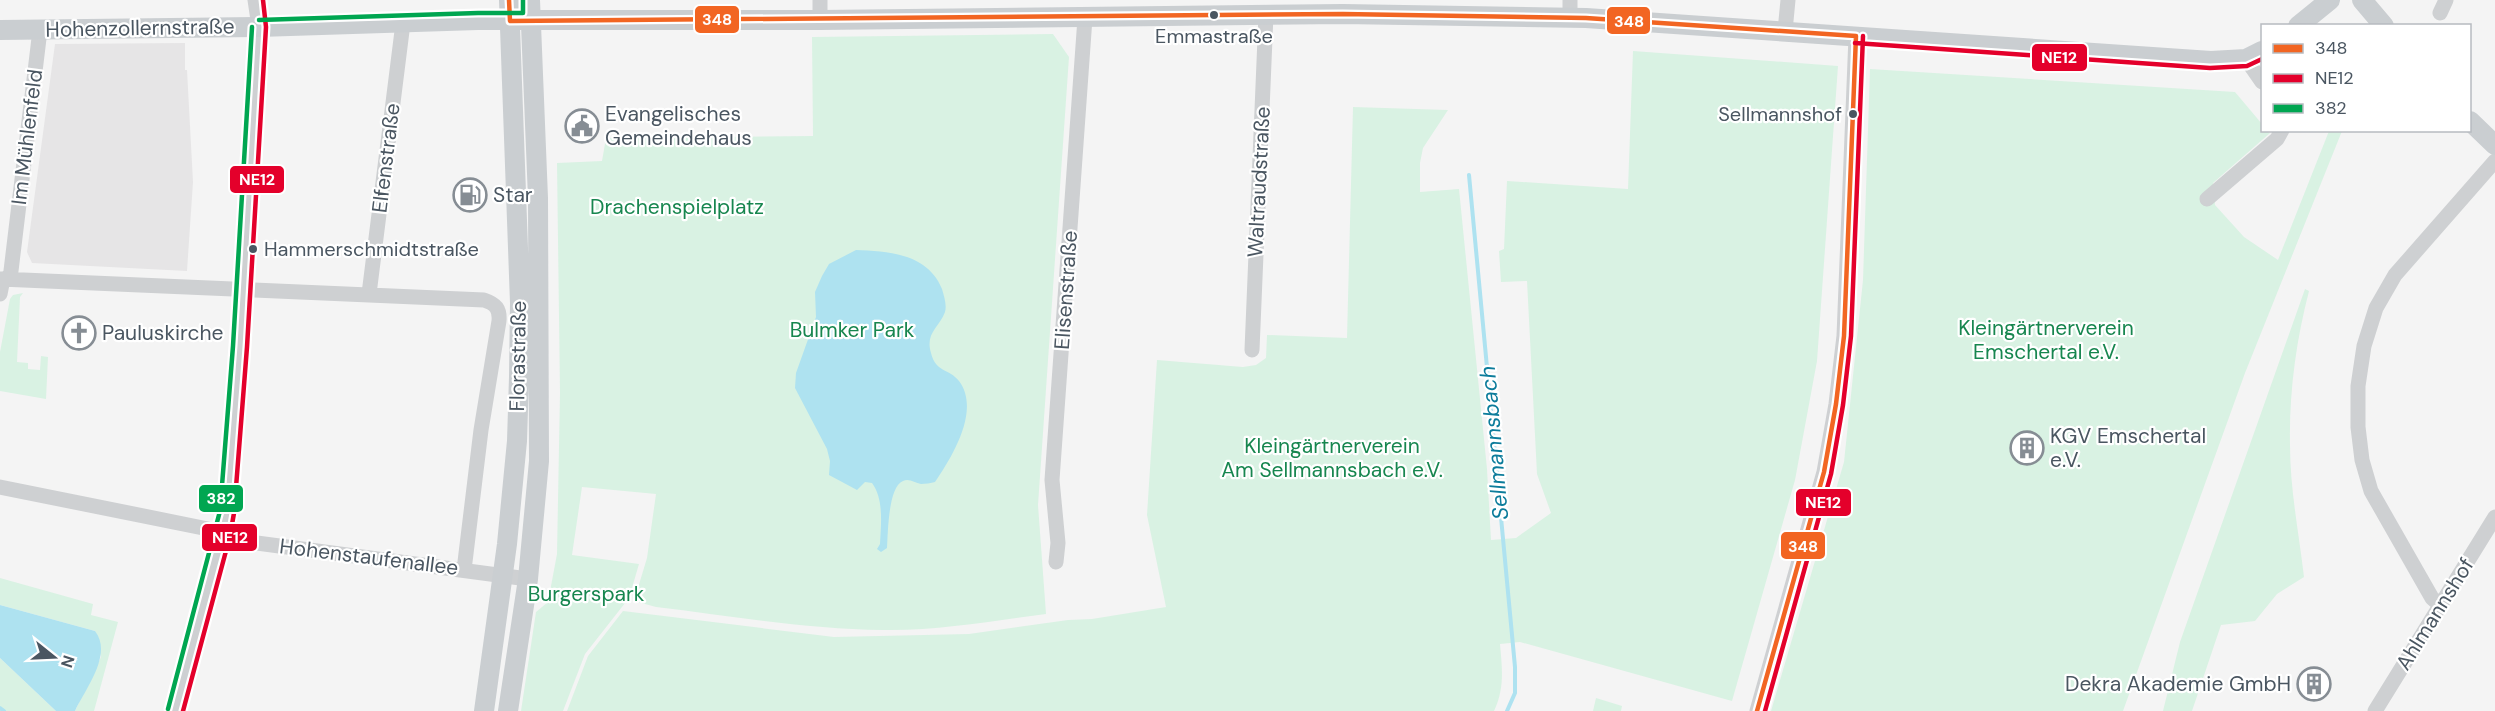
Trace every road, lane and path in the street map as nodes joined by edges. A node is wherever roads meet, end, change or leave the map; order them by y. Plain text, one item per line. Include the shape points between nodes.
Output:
1 (255, 0) edge
2 (509, 0) edge
3 (530, 0) edge
4 (820, 0) edge
5 (1788, 0) edge
6 (2330, 0) edge
7 (2362, 0) edge
8 (1343, 7) edge
9 (1218, 8) edge
10 (1570, 9) edge
11 (1266, 14) junction
12 (1085, 18) junction
13 (820, 20) junction
14 (510, 21) junction
15 (531, 21) junction
16 (403, 23) junction
17 (2300, 24) edge
18 (2382, 24) edge
19 (259, 27) junction
20 (0, 30) edge
21 (40, 30) junction
22 (1785, 31) junction
23 (1856, 36) junction
24 (2254, 55) edge
25 (2261, 79) edge
26 (2471, 123) edge
27 (2281, 132) edge
28 (2495, 145) edge
29 (2495, 160) edge
30 (2206, 199) dead end
31 (3, 283) edge
32 (243, 289) junction
33 (369, 294) junction
34 (1251, 350) dead end
35 (0, 487) edge
36 (2495, 517) edge
37 (223, 534) junction
38 (1056, 562) dead end
39 (464, 570) junction
40 (503, 575) junction
41 (528, 579) junction
42 (2440, 605) junction
43 (175, 711) edge
44 (484, 711) edge
45 (508, 711) edge
46 (1757, 711) edge
47 (2375, 711) edge

1 - 19 street
2 - 14 main road, Florastraße
3 - 15 main road, Florastraße
4 - 13 street
5 - 22 street
6 - 17 main road
7 - 18 main road
8 - 10 main road, Hohenzollernstraße
8 - 11 main road, Hohenzollernstraße
9 - 11 main road, Hohenzollernstraße
9 - 12 main road, Hohenzollernstraße
10 - 22 main road, Hohenzollernstraße
11 - 34 street, Waltraudstraße
12 - 13 main road, Hohenzollernstraße
12 - 38 street, Elisenstraße via 1052,480
13 - 15 main road, Hohenzollernstraße
14 - 15 main road, Hohenzollernstraße
14 - 16 main road, Hohenzollernstraße
14 - 40 main road, Florastraße via 520,303 517,441
15 - 41 main road, Florastraße via 540,398 539,461
16 - 19 main road, Hohenzollernstraße
16 - 33 street, Elfenstraße
19 - 21 main road, Hohenzollernstraße
19 - 32 street
20 - 21 main road, Hohenzollernstraße
21 - 31 street, Im Mühlenfeld
22 - 23 main road, Hohenzollernstraße
23 - 24 main road, Hohenzollernstraße via 2211,61
23 - 46 street via 1844,336 1836,404 1824,472
24 - 25 street, Hohenzollernstraße
26 - 28 main road
27 - 30 street
29 - 42 street via 2395,275 2376,308 2364,346 2358,386 2362,460 2371,491 2432,598
31 - 32 street
32 - 33 street
32 - 37 street
33 - 39 street, Florastraße via 484,300 497,307 500,321 481,430
35 - 37 street, Hohenstaufenallee
36 - 42 street, Ahlmannshof
37 - 39 street, Hohenstaufenallee via 242,541
37 - 43 street
39 - 40 street, Hohenstaufenallee
40 - 41 street, Hohenstaufenallee
40 - 44 main road, Florastraße
41 - 45 main road, Florastraße
42 - 47 street, Ahlmannshof

